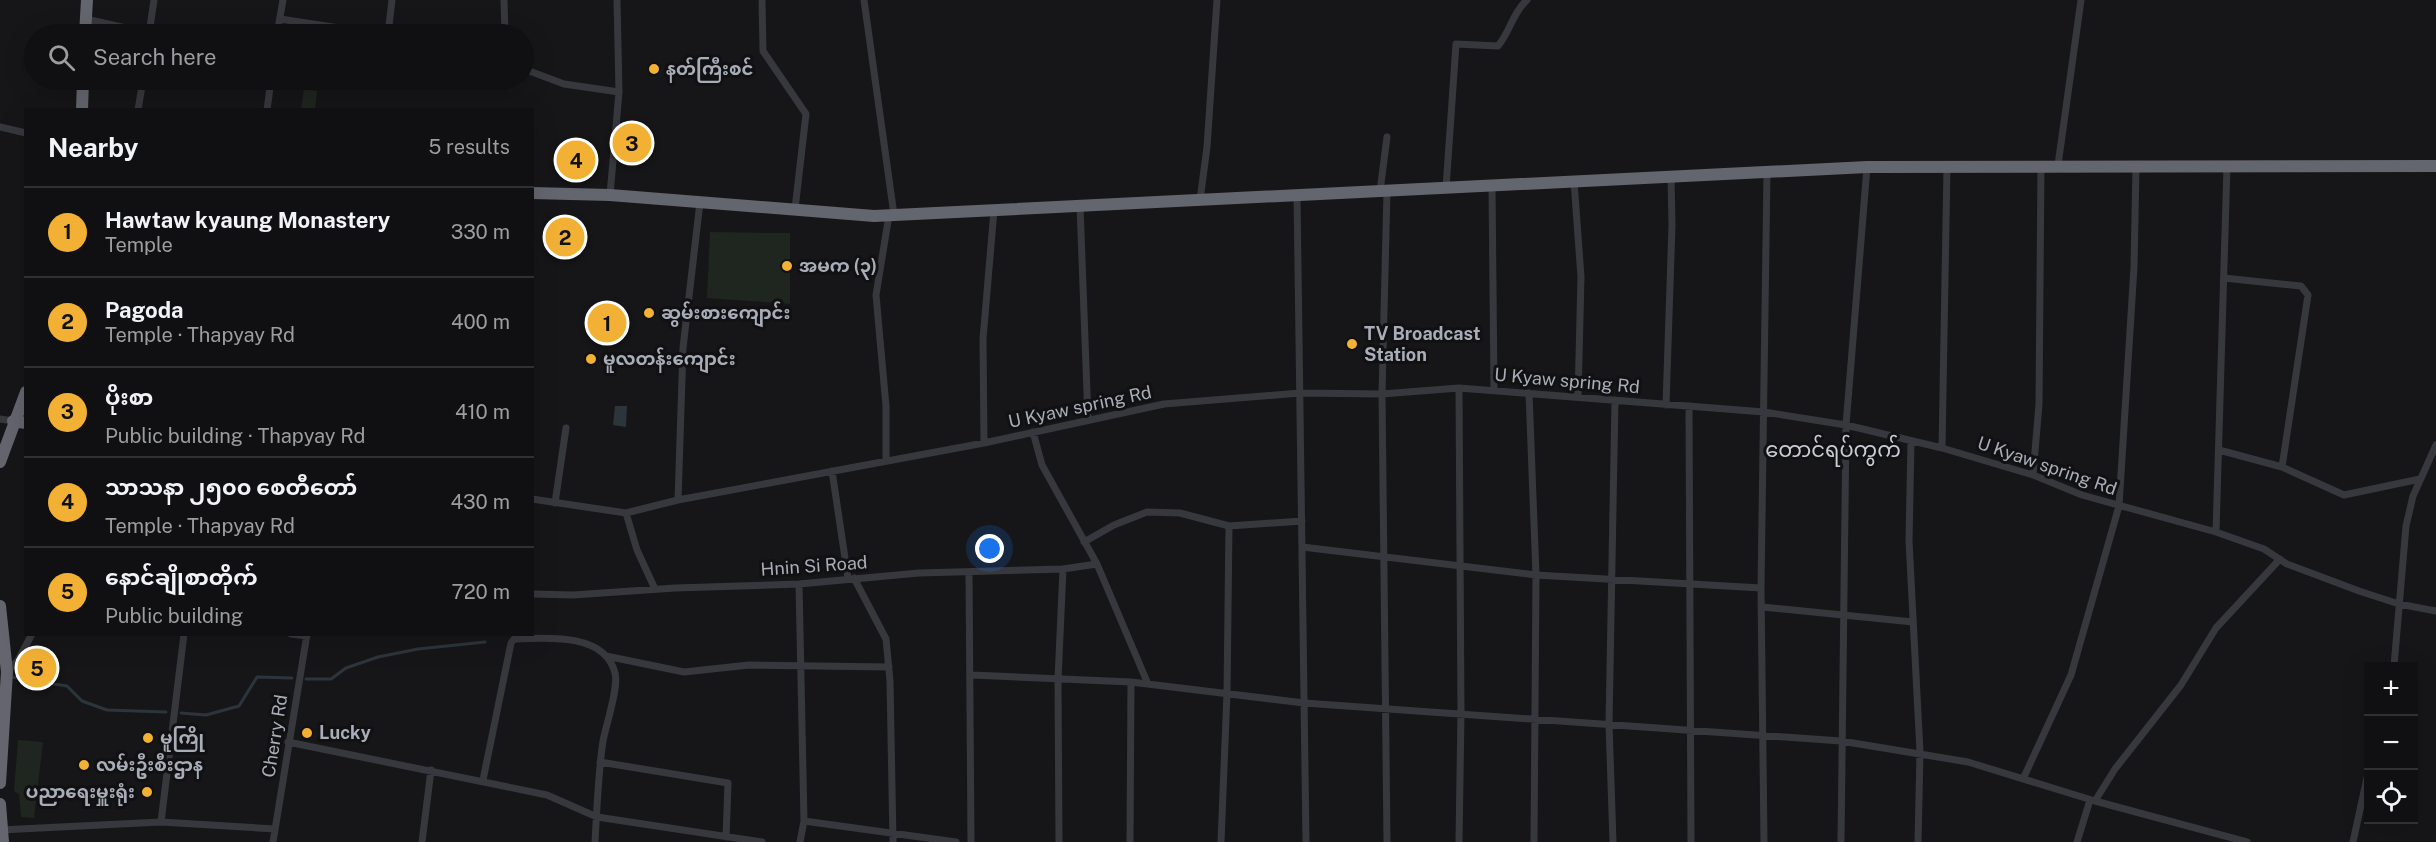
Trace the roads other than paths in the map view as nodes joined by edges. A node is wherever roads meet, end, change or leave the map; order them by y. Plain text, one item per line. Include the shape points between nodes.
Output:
1 (87, 0) edge
2 (154, 0) edge
3 (283, 0) edge
4 (392, 0) edge
5 (504, 0) edge
6 (617, 0) edge
7 (762, 0) edge
8 (864, 0) edge
9 (1217, 0) edge
10 (1527, 0) edge
11 (2081, 0) edge
12 (86, 19) junction
13 (280, 19) junction
14 (86, 24) edge
15 (107, 24) edge
16 (151, 24) edge
17 (279, 24) edge
18 (313, 24) edge
19 (389, 24) edge
20 (505, 24) edge
21 (534, 73) edge
22 (83, 90) edge
23 (141, 90) edge
24 (270, 90) edge
25 (619, 92) junction
26 (82, 108) edge
27 (138, 108) edge
28 (267, 108) edge
29 (0, 128) edge
30 (24, 133) edge
31 (1387, 137) dead end
32 (2041, 165) junction
33 (2058, 165) junction
34 (1947, 166) junction
35 (2136, 166) junction
36 (2227, 166) junction
37 (2436, 166) edge
38 (1867, 167) junction
39 (1767, 172) junction
40 (1671, 177) junction
41 (1574, 181) junction
42 (1492, 185) junction
43 (1446, 188) junction
44 (1383, 191) junction
45 (534, 193) edge
46 (610, 195) junction
47 (1297, 195) junction
48 (1200, 200) junction
49 (700, 202) junction
50 (1080, 206) junction
51 (795, 209) junction
52 (994, 210) junction
53 (891, 215) junction
54 (2224, 278) junction
55 (1459, 388) junction
56 (1494, 390) junction
57 (1300, 393) junction
58 (1529, 393) junction
59 (1382, 394) junction
60 (1578, 397) junction
61 (1615, 400) junction
62 (24, 402) edge
63 (1666, 405) junction
64 (1689, 406) junction
65 (1764, 412) junction
66 (0, 419) edge
67 (1088, 420) junction
68 (20, 422) edge
69 (1846, 424) junction
70 (566, 428) dead end
71 (1033, 432) junction
72 (1911, 441) junction
73 (984, 443) junction
74 (2436, 445) edge
75 (1942, 448) junction
76 (2219, 450) junction
77 (886, 461) junction
78 (0, 462) edge
79 (2282, 466) junction
80 (832, 471) junction
81 (2033, 475) junction
82 (2420, 479) junction
83 (534, 500) edge
84 (678, 500) junction
85 (555, 503) junction
86 (2119, 506) junction
87 (627, 513) junction
88 (1302, 521) junction
89 (1229, 526) junction
90 (2216, 532) junction
91 (1084, 542) junction
92 (1302, 547) junction
93 (1385, 558) junction
94 (2280, 559) junction
95 (1097, 564) junction
96 (1460, 567) junction
97 (1063, 569) junction
98 (969, 572) junction
99 (1536, 575) junction
100 (851, 578) junction
101 (1610, 579) junction
102 (799, 584) junction
103 (1688, 585) junction
104 (1761, 588) junction
105 (655, 589) junction
106 (534, 594) edge
107 (2399, 604) junction
108 (0, 606) edge
109 (1762, 607) junction
110 (2436, 611) edge
111 (1843, 615) junction
112 (1913, 622) junction
113 (31, 636) edge
114 (184, 636) edge
115 (307, 636) edge
116 (606, 656) junction
117 (2394, 662) edge
118 (801, 665) junction
119 (889, 667) junction
120 (6, 675) junction
121 (972, 675) junction
122 (1058, 679) junction
123 (1131, 682) junction
124 (1148, 684) junction
125 (1227, 693) junction
126 (1304, 703) junction
127 (1387, 708) junction
128 (2, 713) edge
129 (1461, 713) junction
130 (1535, 719) junction
131 (1609, 724) junction
132 (1689, 730) junction
133 (1765, 735) junction
134 (1841, 741) junction
135 (288, 742) junction
136 (1920, 752) junction
137 (600, 762) junction
138 (431, 770) junction
139 (2023, 778) junction
140 (483, 780) junction
141 (0, 783) edge
142 (2364, 791) edge
143 (2093, 800) junction
144 (0, 804) edge
145 (597, 817) junction
146 (804, 820) junction
147 (161, 822) junction
148 (275, 829) junction
149 (892, 833) junction
150 (1, 834) edge
151 (726, 837) junction
152 (273, 842) edge
153 (422, 842) edge
154 (595, 842) edge
155 (762, 842) edge
156 (800, 842) edge
157 (893, 842) edge
158 (956, 842) edge
159 (971, 842) edge
160 (1059, 842) edge
161 (1130, 842) edge
162 (1221, 842) edge
163 (1306, 842) edge
164 (1388, 842) edge
165 (1459, 842) edge
166 (1534, 842) edge
167 (1612, 842) edge
168 (1691, 842) edge
169 (1764, 842) edge
170 (1841, 842) edge
171 (1918, 842) edge
172 (2077, 842) edge
173 (2247, 842) edge
174 (2353, 842) edge

1 - 12 highway
2 - 16 street
3 - 13 street
4 - 19 street
5 - 20 street
6 - 25 street
7 - 51 street via 763,51 806,114
8 - 53 street
9 - 48 street via 1208,147
10 - 43 street via 1498,46 1456,44
11 - 33 street
12 - 14 highway
12 - 15 street
13 - 17 street
13 - 18 street
21 - 25 street via 564,84
22 - 26 highway
23 - 27 street
24 - 28 street
25 - 46 street
29 - 30 street
31 - 44 street
32 - 33 highway
32 - 34 highway
32 - 81 street via 2039,404
33 - 35 highway
34 - 38 highway
34 - 75 street
35 - 36 highway
35 - 86 street via 2134,267
36 - 37 highway
36 - 54 street
38 - 39 highway
38 - 69 street
39 - 40 highway
39 - 65 street
40 - 41 highway
40 - 63 street
41 - 42 highway
41 - 60 street via 1581,277
42 - 43 highway
42 - 56 street
43 - 44 highway
44 - 47 highway
44 - 59 street
45 - 46 highway
46 - 49 highway
47 - 48 highway
47 - 57 street
48 - 50 highway
49 - 51 highway
49 - 84 street via 683,348
50 - 52 highway
50 - 67 street
51 - 53 highway
52 - 53 highway
52 - 73 street via 982,339
53 - 77 street via 876,295 886,406
54 - 76 street
54 - 79 street via 2301,286 2308,295
55 - 56 street, U Kyaw spring Rd
55 - 59 street, U Kyaw spring Rd
55 - 96 street
56 - 58 street, U Kyaw spring Rd
57 - 59 street, U Kyaw spring Rd
57 - 67 street, U Kyaw spring Rd via 1164,404
57 - 88 street
58 - 60 street, U Kyaw spring Rd
58 - 99 street
59 - 93 street
60 - 61 street, U Kyaw spring Rd
61 - 63 street, U Kyaw spring Rd
61 - 101 street
62 - 68 highway
63 - 64 street, U Kyaw spring Rd
64 - 65 street, U Kyaw spring Rd
64 - 103 street
65 - 69 street, U Kyaw spring Rd
65 - 104 street
66 - 68 street
67 - 71 street, U Kyaw spring Rd
68 - 78 highway
69 - 72 street, U Kyaw spring Rd
69 - 111 street
70 - 85 street
71 - 73 street, U Kyaw spring Rd
71 - 91 street via 1042,465
72 - 75 street, U Kyaw spring Rd
72 - 112 street via 1909,541
73 - 77 street, U Kyaw spring Rd
74 - 82 street
75 - 81 street, U Kyaw spring Rd
76 - 79 street
76 - 90 street
77 - 80 street, U Kyaw spring Rd
79 - 82 street via 2344,495
80 - 84 street, U Kyaw spring Rd
80 - 100 street
81 - 86 street, U Kyaw spring Rd
82 - 107 street via 2406,526
83 - 85 street, U Kyaw spring Rd
84 - 87 street, U Kyaw spring Rd
85 - 87 street, U Kyaw spring Rd
86 - 90 street, U Kyaw spring Rd
86 - 139 street via 2071,675
87 - 105 street via 637,550
88 - 89 street
88 - 92 street
89 - 91 street via 1180,513 1147,512
89 - 125 street
90 - 94 street, U Kyaw spring Rd
91 - 95 street
92 - 93 street
92 - 126 street
93 - 96 street
93 - 127 street
94 - 107 street, U Kyaw spring Rd
94 - 143 street via 2216,628 2181,685
95 - 97 street, Hnin Si Road
95 - 124 street
96 - 99 street
96 - 129 street
97 - 98 street, Hnin Si Road
97 - 122 street
98 - 100 street, Hnin Si Road
98 - 121 street
99 - 101 street
99 - 130 street
100 - 102 street, Hnin Si Road
100 - 119 street via 886,639
101 - 103 street
101 - 131 street
102 - 105 street, Hnin Si Road
102 - 118 street
103 - 104 street
103 - 132 street
104 - 109 street
105 - 106 street, Hnin Si Road
107 - 110 street, U Kyaw spring Rd
107 - 117 street
108 - 120 highway
109 - 111 street
109 - 133 street
111 - 112 street
111 - 134 street
112 - 136 street
113 - 120 street
114 - 147 street
115 - 135 street, Cherry Rd
116 - 118 street via 684,672
116 - 137 street via 615,673
116 - 140 street via 580,640 514,639 508,648
118 - 119 street
118 - 146 street
119 - 149 street
120 - 128 highway
121 - 122 street
121 - 159 street
122 - 123 street
122 - 160 street
123 - 124 street
123 - 161 street
124 - 125 street
125 - 126 street
125 - 162 street
126 - 127 street
126 - 163 street
127 - 129 street
127 - 164 street
128 - 141 highway
129 - 130 street
129 - 165 street
130 - 131 street
130 - 166 street
131 - 132 street
131 - 167 street
132 - 133 street
132 - 168 street
133 - 134 street
133 - 169 street
134 - 136 street
134 - 170 street
135 - 138 street
135 - 148 street, Cherry Rd
136 - 139 street
136 - 171 street
137 - 145 street
137 - 151 street via 728,783
138 - 140 street
138 - 153 street
139 - 143 street
140 - 145 street via 547,795
142 - 174 street
143 - 172 street
143 - 173 street
144 - 150 highway
145 - 151 street
145 - 154 street
146 - 149 street
146 - 156 street
147 - 148 street
147 - 150 street
148 - 152 street, Cherry Rd
149 - 157 street
149 - 158 street
151 - 155 street

